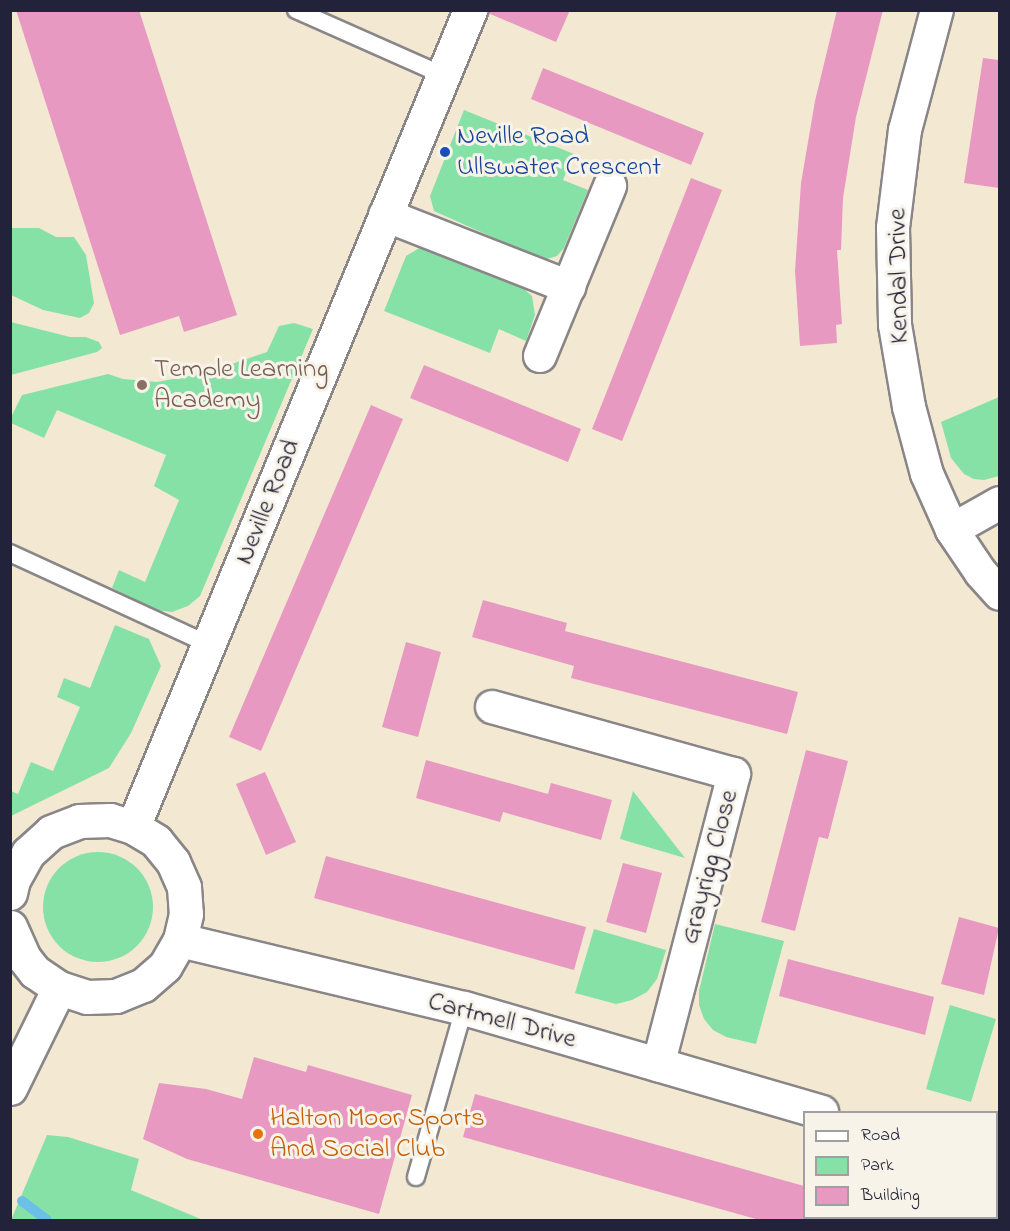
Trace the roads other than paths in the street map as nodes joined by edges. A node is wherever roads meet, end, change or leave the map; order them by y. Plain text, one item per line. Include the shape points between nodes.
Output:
1 (296, 10) edge
2 (470, 10) edge
3 (937, 10) edge
4 (443, 75) junction
5 (610, 186) dead end
6 (385, 215) junction
7 (569, 287) junction
8 (540, 356) dead end
9 (999, 503) edge
10 (952, 530) junction
11 (10, 552) edge
12 (999, 594) edge
13 (210, 645) junction
14 (492, 707) dead end
15 (133, 827) junction
16 (11, 884) edge
17 (10, 927) edge
18 (180, 940) junction
19 (58, 988) junction
20 (464, 1008) junction
21 (657, 1065) junction
22 (10, 1088) edge
23 (814, 1111) edge
24 (416, 1177) dead end

1 - 4 lane
2 - 4 street, Neville Road
3 - 10 street, Kendal Drive via 905,130 893,228 895,325 909,406 927,474
4 - 6 street, Neville Road
5 - 7 street
6 - 7 street
6 - 13 street, Neville Road
7 - 8 street
9 - 10 street
10 - 12 street, Kendal Drive
11 - 13 lane
13 - 15 street, Neville Road
14 - 21 street, Grayrigg Close via 734,774
15 - 16 street via 110,820 80,821 51,832 28,853
15 - 18 street via 156,841 173,862 184,887 186,914
17 - 19 street via 24,958
18 - 19 street via 165,966 143,985 116,996 87,997
18 - 20 street, Cartmell Drive
19 - 22 street
20 - 21 street, Cartmell Drive
20 - 24 lane
21 - 23 street, Cartmell Drive

